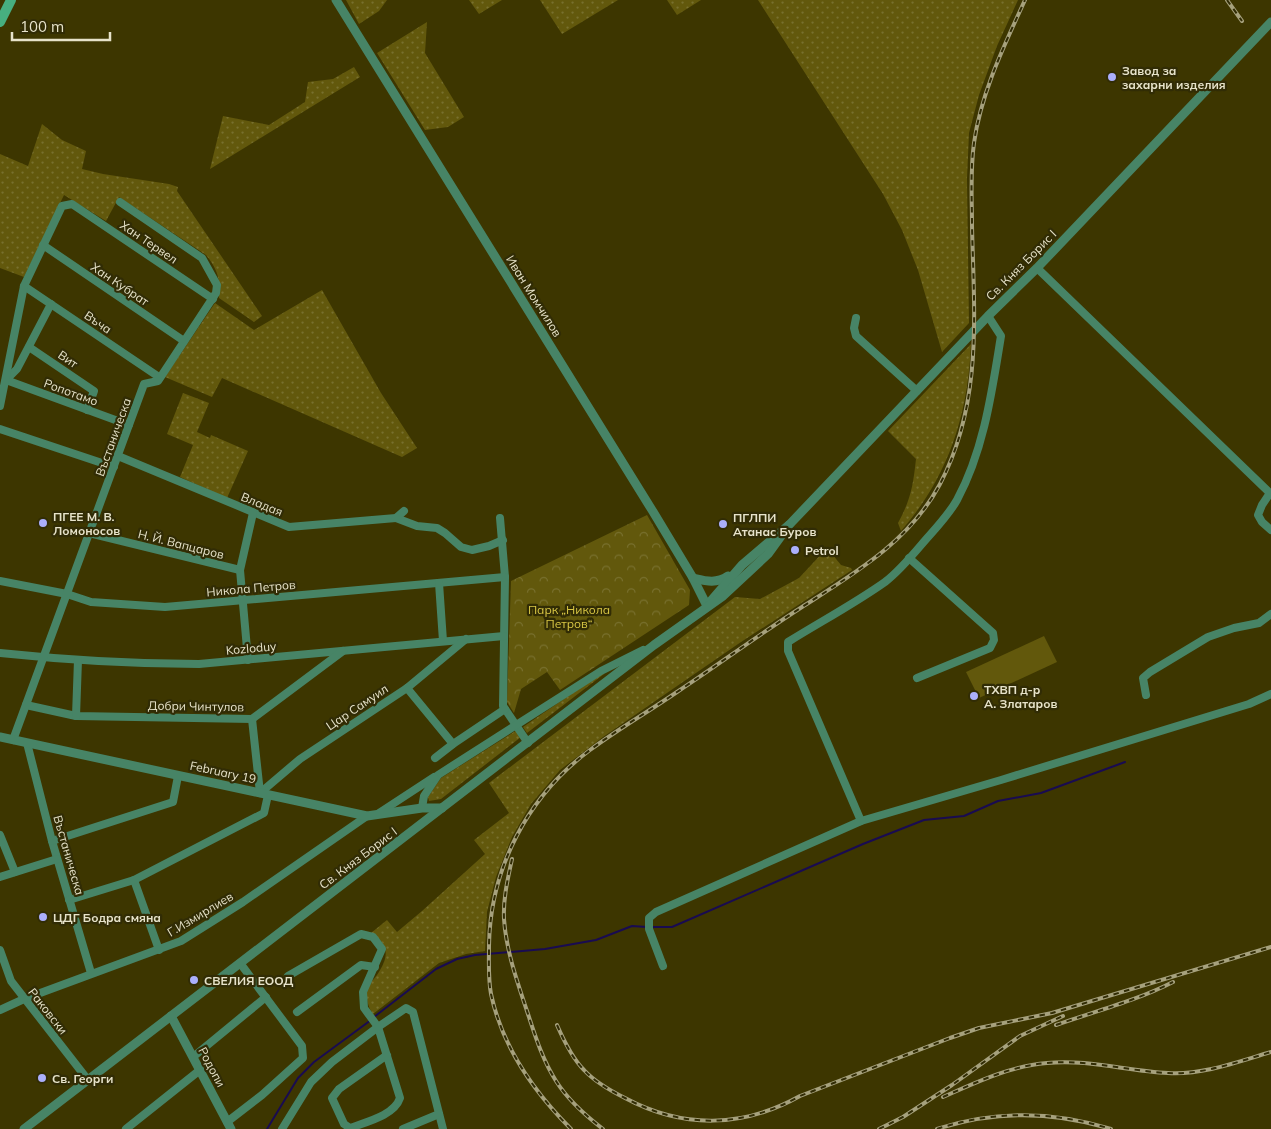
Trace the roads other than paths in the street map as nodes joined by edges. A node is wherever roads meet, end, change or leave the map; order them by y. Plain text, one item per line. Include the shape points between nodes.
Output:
1 (11, 0) edge
2 (336, 0) edge
3 (0, 22) edge
4 (1271, 22) edge
5 (120, 202) dead end
6 (43, 246) junction
7 (1037, 268) junction
8 (24, 286) junction
9 (213, 299) junction
10 (50, 304) junction
11 (988, 316) junction
12 (856, 318) dead end
13 (184, 341) junction
14 (29, 347) junction
15 (159, 377) junction
16 (6, 380) junction
17 (917, 390) junction
18 (0, 406) edge
19 (86, 410) junction
20 (129, 425) junction
21 (0, 429) edge
22 (118, 456) junction
23 (114, 467) junction
24 (404, 511) dead end
25 (254, 513) junction
26 (396, 518) junction
27 (500, 518) dead end
28 (789, 525) junction
29 (1271, 530) edge
30 (89, 534) junction
31 (502, 540) junction
32 (909, 558) junction
33 (742, 565) junction
34 (240, 570) junction
35 (505, 577) junction
36 (692, 578) junction
37 (0, 581) edge
38 (439, 583) junction
39 (67, 594) junction
40 (242, 600) junction
41 (707, 606) junction
42 (1271, 614) edge
43 (504, 636) junction
44 (466, 639) junction
45 (443, 641) junction
46 (654, 645) junction
47 (344, 651) junction
48 (0, 653) edge
49 (43, 658) junction
50 (78, 660) junction
51 (248, 660) junction
52 (917, 678) dead end
53 (407, 688) junction
54 (1271, 694) edge
55 (1146, 695) dead end
56 (26, 705) junction
57 (505, 709) junction
58 (76, 716) junction
59 (252, 719) junction
60 (516, 724) junction
61 (0, 737) edge
62 (13, 740) junction
63 (528, 742) junction
64 (27, 743) junction
65 (453, 744) junction
66 (436, 758) dead end
67 (438, 775) junction
68 (178, 776) junction
69 (264, 794) junction
70 (422, 808) junction
71 (442, 808) junction
72 (379, 813) junction
73 (367, 816) junction
74 (861, 821) junction
75 (0, 835) edge
76 (52, 841) junction
77 (57, 859) junction
78 (15, 872) junction
79 (0, 877) edge
80 (134, 880) junction
81 (69, 900) junction
82 (0, 950) edge
83 (159, 950) junction
84 (240, 963) junction
85 (663, 966) dead end
86 (375, 967) junction
87 (91, 973) junction
88 (288, 976) dead end
89 (266, 998) junction
90 (24, 999) junction
91 (0, 1010) edge
92 (297, 1012) dead end
93 (171, 1016) junction
94 (378, 1027) junction
95 (387, 1055) junction
96 (193, 1057) junction
97 (200, 1070) junction
98 (88, 1080) junction
99 (439, 1114) junction
100 (229, 1125) edge
101 (24, 1129) edge
102 (126, 1129) edge
103 (282, 1129) edge
104 (403, 1129) edge
105 (443, 1129) edge

1 - 3 main road
2 - 36 street, Иван Момчилов
4 - 7 street, Св. Княз Борис I
5 - 9 street via 202,258 217,285
6 - 8 street
6 - 9 street, Хан Тервел via 62,206 72,204
6 - 13 street, Хан Кубрат
7 - 11 street, Св. Княз Борис I
7 - 29 street via 1270,493 1258,515
8 - 10 street, Въча
8 - 16 street
9 - 13 street, Въстаническа
10 - 14 street
10 - 15 street, Въча
11 - 17 street, Св. Княз Борис I
11 - 32 street via 1001,336 980,444 956,501
12 - 17 street via 856,336
13 - 15 street, Въстаническа
14 - 16 street via 17,369
14 - 19 street, Вит via 94,390
15 - 20 street, Въстаническа via 158,381 144,384
16 - 18 street
16 - 19 street, Ропотамо
17 - 28 street, Св. Княз Борис I
19 - 20 street, Ропотамо
20 - 22 street, Въстаническа
21 - 23 street
22 - 23 street, Въстаническа
22 - 25 street, Владая
23 - 30 street, Въстаническа
24 - 26 street
25 - 26 street, Владая via 289,526
25 - 34 street
26 - 31 street via 417,526 437,528 461,547 472,550
27 - 31 street
28 - 33 street, Св. Княз Борис I
28 - 41 street, Св. Княз Борис I via 768,554 723,596
30 - 34 street, Н. Й. Вапцаров
30 - 39 street, Въстаническа
31 - 35 street
32 - 52 street via 993,633 994,640 990,648
32 - 74 street via 886,581 788,642 788,652
33 - 36 street via 718,581
33 - 41 street, Св. Княз Борис I
34 - 40 street
35 - 38 street, Никола Петров
35 - 43 street
36 - 41 street, Иван Момчилов
37 - 39 street, Никола Петров
38 - 40 street, Никола Петров
38 - 45 street
39 - 40 street, Никола Петров via 91,602 165,607
39 - 49 street, Въстаническа
40 - 51 street
41 - 46 street, Св. Княз Борис I
42 - 55 street via 1259,623 1208,637 1150,672 1143,678
43 - 44 street, Kozloduy
43 - 57 street
44 - 45 street, Kozloduy
44 - 53 street, Цар Самуил
45 - 47 street, Kozloduy
46 - 60 street via 601,671
46 - 63 street, Св. Княз Борис I
47 - 51 street, Kozloduy
47 - 59 street, Добри Чинтулов
48 - 49 street, Kozloduy
49 - 50 street, Kozloduy
49 - 56 street, Въстаническа
50 - 51 street, Kozloduy via 149,664
50 - 58 street
53 - 65 street
53 - 69 street, Цар Самуил via 300,760
54 - 74 street via 1249,704
56 - 58 street, Добри Чинтулов
56 - 62 street, Въстаническа
57 - 60 street
57 - 65 street
58 - 59 street, Добри Чинтулов
59 - 69 street
60 - 63 street
60 - 67 street
61 - 62 street, February 19
62 - 64 street, February 19
63 - 71 street, Св. Княз Борис I
64 - 68 street, February 19
64 - 76 street, Въстаническа
65 - 66 street
67 - 70 street via 424,796
67 - 72 street
68 - 69 street, February 19
68 - 76 street via 173,802
69 - 73 street, February 19
69 - 80 street, Цар Самуил via 264,813
70 - 71 street, February 19
70 - 72 street, February 19
71 - 84 street, Св. Княз Борис I
72 - 73 street, February 19
73 - 83 street, Г.Измирлиев via 243,902 181,941
74 - 85 street via 656,912 649,918 649,929
75 - 78 street
76 - 77 street, Въстаническа
77 - 78 street
77 - 81 street, Въстаническа
78 - 79 street
80 - 81 street, Цар Самуил
80 - 83 street
81 - 87 street, Въстаническа
82 - 90 street, Раковски via 11,981
83 - 87 street, Г.Измирлиев
84 - 89 street
84 - 93 street, Св. Княз Борис I
86 - 88 street via 382,949 373,937 361,934
86 - 92 street via 361,965
86 - 94 street via 363,992 364,1008
87 - 90 street, Г.Измирлиев
89 - 96 street
89 - 100 street via 302,1046 303,1058
90 - 91 street, Г.Измирлиев
90 - 98 street, Раковски
93 - 96 street, Родопи
93 - 98 street, Св. Княз Борис I
94 - 95 street
94 - 99 street via 406,1008 413,1012
94 - 103 street via 311,1082
95 - 95 street via 339,1089 332,1098 344,1124 350,1128 388,1112 398,1103 400,1098
96 - 97 street, Родопи
97 - 100 street, Родопи
97 - 102 street
98 - 101 street, Св. Княз Борис I
99 - 104 street
99 - 105 street

